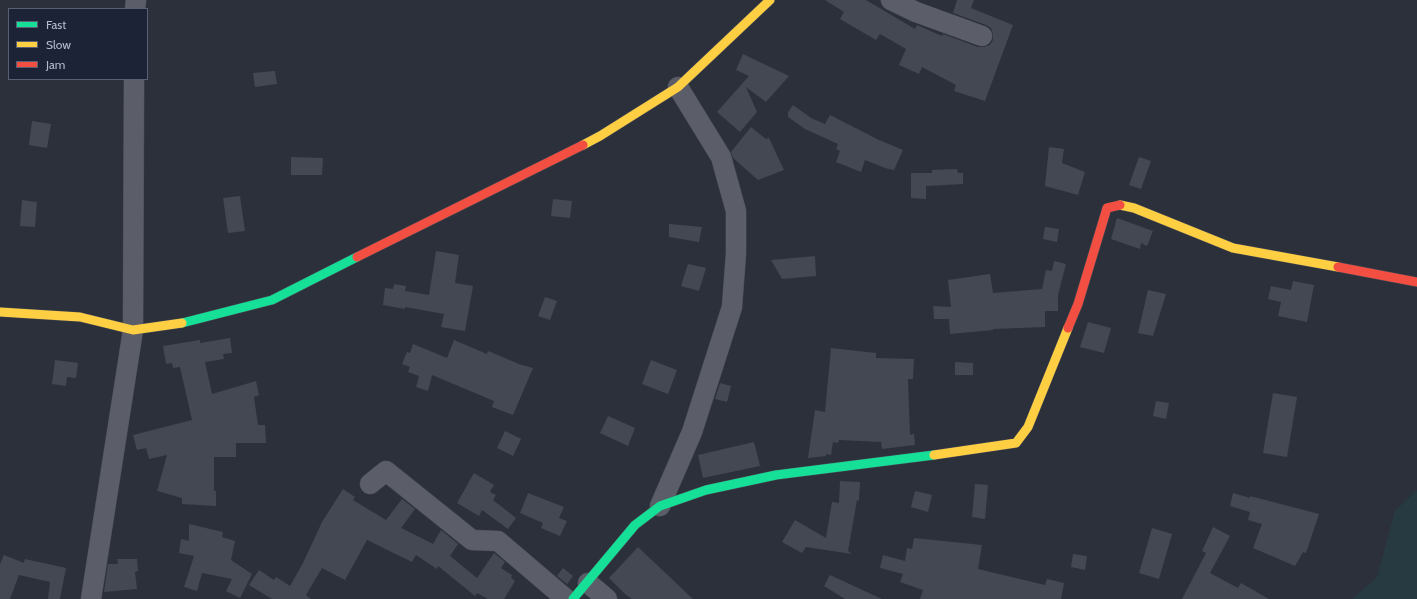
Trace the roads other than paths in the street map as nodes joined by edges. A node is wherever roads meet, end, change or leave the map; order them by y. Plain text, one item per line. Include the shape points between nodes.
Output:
1 (770, 0) edge
2 (891, 0) edge
3 (982, 36) dead end
4 (134, 80) edge
5 (678, 87) junction
6 (1417, 282) edge
7 (0, 312) edge
8 (133, 330) junction
9 (370, 484) dead end
10 (660, 506) junction
11 (588, 583) junction
12 (91, 599) edge
13 (566, 599) edge
14 (573, 599) edge
15 (607, 599) edge

1 - 5 street
2 - 3 street
4 - 8 street
5 - 8 street via 600,136 272,300 193,322
5 - 10 street via 721,157 736,211 736,253 732,307 714,368 692,432
6 - 10 street via 1233,248 1118,204 1107,208 1072,319 1028,427 1016,443 776,475 706,490
7 - 8 street via 80,317
8 - 12 street
9 - 13 street via 386,471 472,540 498,541
10 - 11 street via 635,525
11 - 14 street
11 - 15 street

